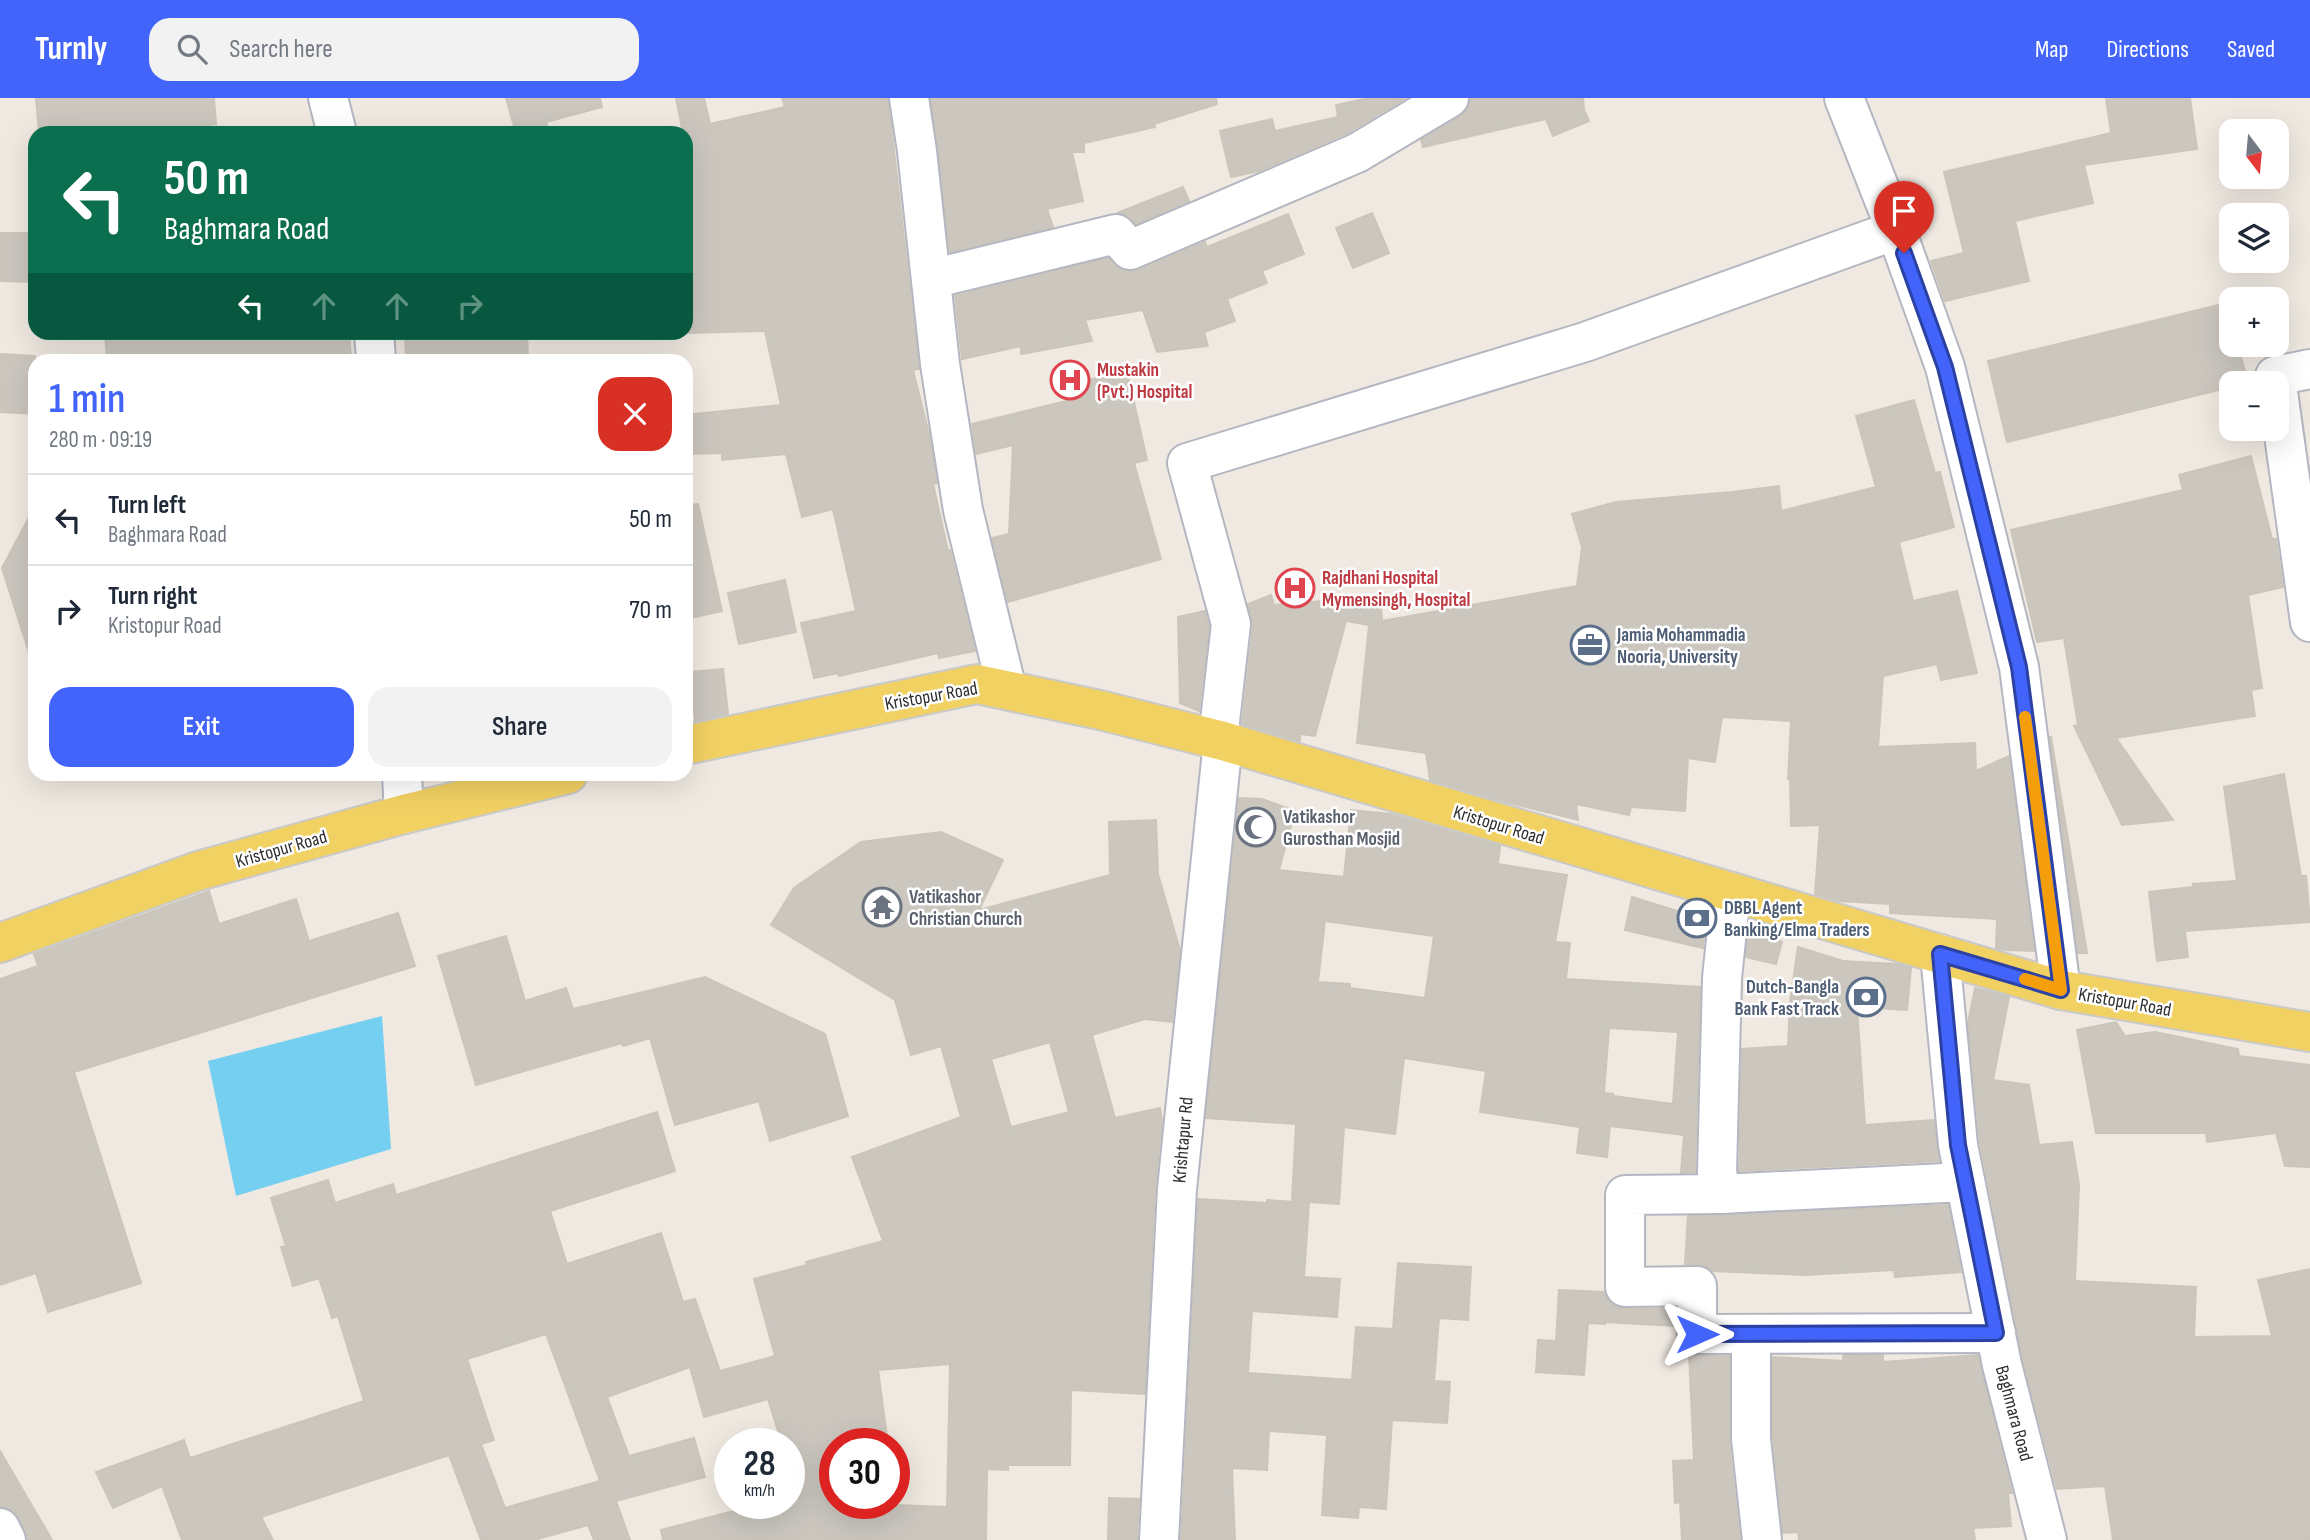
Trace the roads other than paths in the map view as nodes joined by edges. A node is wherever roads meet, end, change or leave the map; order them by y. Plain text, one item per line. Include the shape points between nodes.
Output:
1 (328, 98) edge
2 (909, 98) edge
3 (1449, 98) edge
4 (1844, 98) edge
5 (335, 126) edge
6 (1896, 230) junction
7 (931, 279) junction
8 (2310, 369) edge
9 (2289, 373) edge
10 (2285, 441) edge
11 (2309, 610) edge
12 (1007, 690) junction
13 (1220, 740) junction
14 (693, 744) edge
15 (402, 781) edge
16 (540, 781) edge
17 (404, 814) junction
18 (1731, 892) junction
19 (0, 943) edge
20 (1940, 954) junction
21 (2061, 990) junction
22 (2310, 1032) edge
23 (1965, 1182) junction
24 (1721, 1194) junction
25 (1996, 1333) junction
26 (1751, 1334) junction
27 (0, 1528) edge
28 (6, 1540) edge
29 (1159, 1540) edge
30 (1762, 1540) edge
31 (2047, 1540) edge

1 - 5 street
2 - 7 street
3 - 7 street via 1357,153 1130,250 1116,234
4 - 6 street
6 - 13 street, Krishtapur Rd via 1585,342 1187,463 1231,624
6 - 21 street via 1945,367 2019,667
7 - 12 street via 963,510
8 - 9 street
10 - 11 street
12 - 13 main road, Kristopur Road
12 - 14 main road, Kristopur Road via 977,684
13 - 18 main road, Kristopur Road
13 - 29 street, Krishtapur Rd via 1177,1189
15 - 17 street
16 - 17 main road, Kristopur Road
17 - 19 main road, Kristopur Road via 198,871
18 - 20 main road, Kristopur Road
18 - 24 street via 1722,978 1717,1172
20 - 21 main road, Kristopur Road
20 - 23 street, Baghmara Road
21 - 22 main road, Kristopur Road
23 - 24 street
23 - 25 street, Baghmara Road
24 - 26 street via 1625,1195 1625,1286 1697,1286 1697,1334
25 - 26 street
25 - 31 street, Baghmara Road
26 - 30 street via 1751,1439
27 - 28 street

